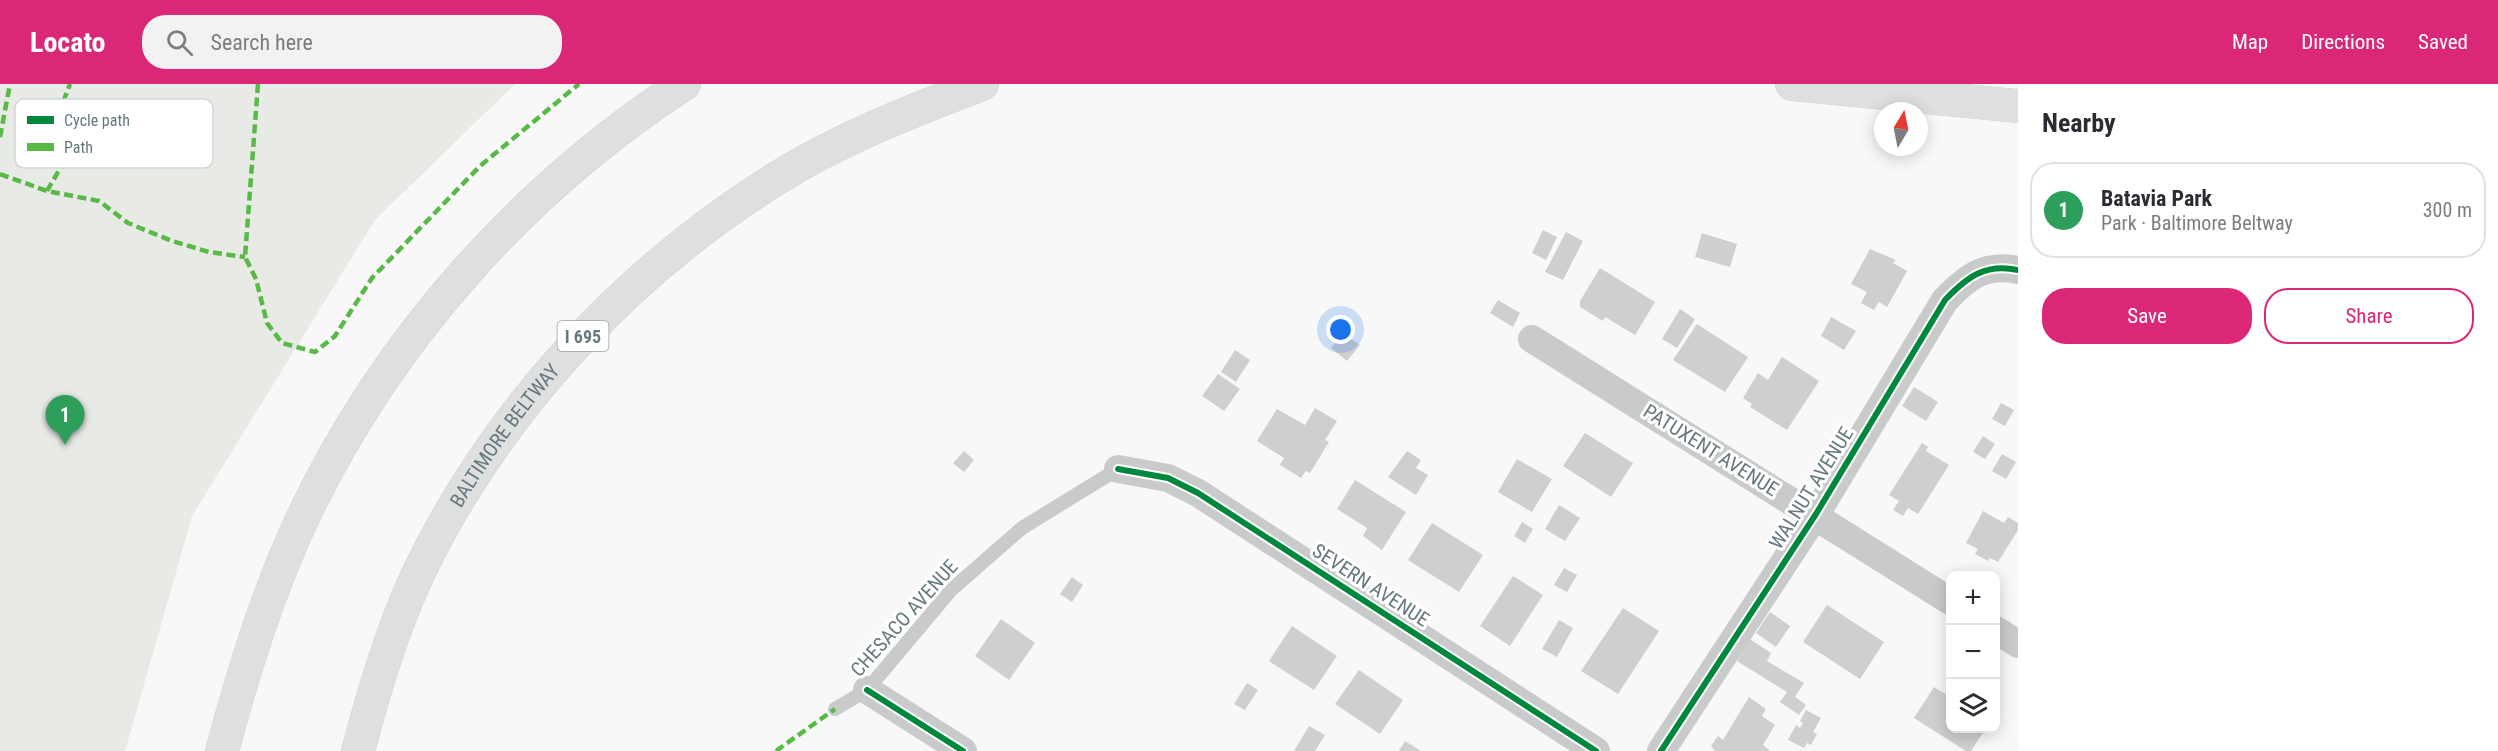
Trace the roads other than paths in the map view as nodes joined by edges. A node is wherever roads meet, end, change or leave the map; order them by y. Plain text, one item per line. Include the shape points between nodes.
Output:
1 (684, 84) edge
2 (982, 84) edge
3 (1792, 84) edge
4 (2018, 106) edge
5 (2011, 269) edge
6 (1532, 339) dead end
7 (1118, 469) joint
8 (1816, 514) junction
9 (1946, 598) edge
10 (2000, 633) edge
11 (2018, 644) edge
12 (867, 690) junction
13 (835, 709) dead end
14 (222, 751) edge
15 (358, 751) edge
16 (963, 751) edge
17 (1596, 751) edge
18 (1661, 751) edge

1 - 14 highway via 567,171 497,238 439,303 384,376 304,515 272,589
2 - 15 highway, BALTIMORE BELTWAY / I 695 via 901,114 774,180 643,276 590,328 543,382 452,510 418,574 396,628
3 - 4 highway
5 - 8 street, WALNUT AVENUE via 1988,268 1971,276 1945,300
6 - 8 street, PATUXENT AVENUE
7 - 12 lane, CHESACO AVENUE via 1022,528 951,590
7 - 17 street, SEVERN AVENUE via 1168,478 1198,493
8 - 9 street, PATUXENT AVENUE
8 - 18 street, WALNUT AVENUE
10 - 11 street
12 - 13 lane, CHESACO AVENUE
12 - 16 street

